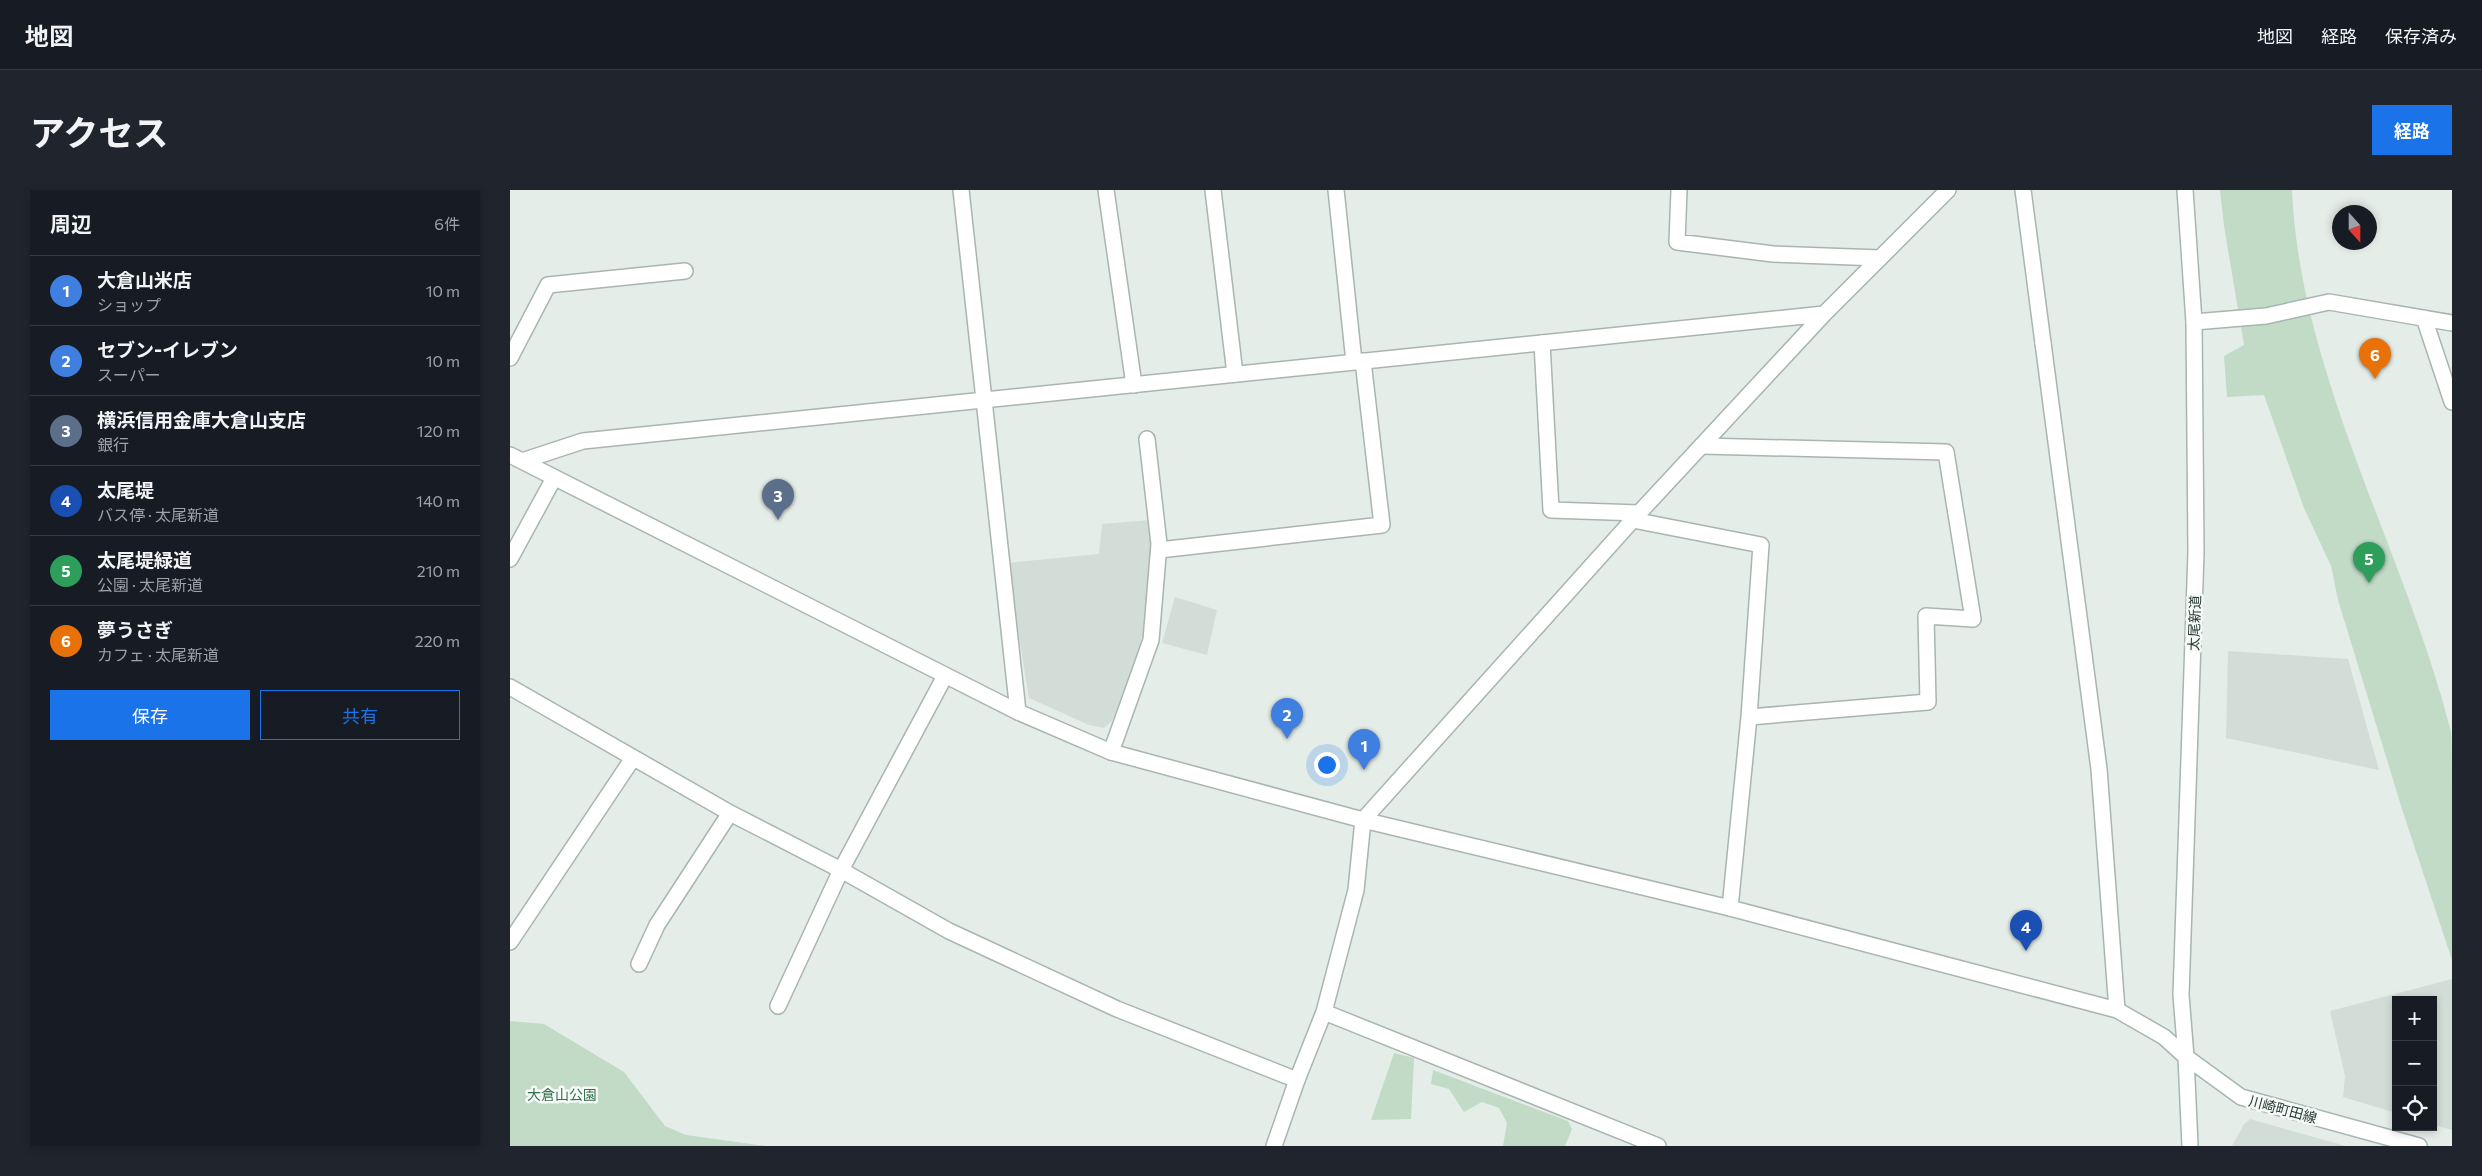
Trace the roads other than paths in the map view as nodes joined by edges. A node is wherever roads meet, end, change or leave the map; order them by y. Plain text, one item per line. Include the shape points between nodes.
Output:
1 (961, 190) edge
2 (1106, 190) edge
3 (1213, 190) edge
4 (1336, 190) edge
5 (1679, 190) edge
6 (1948, 190) edge
7 (2023, 190) edge
8 (2185, 190) edge
9 (1880, 258) junction
10 (684, 271) dead end
11 (1824, 314) junction
12 (2424, 318) junction
13 (2194, 322) junction
14 (2452, 323) edge
15 (1542, 343) junction
16 (510, 358) edge
17 (1358, 362) junction
18 (1235, 374) junction
19 (1134, 385) junction
20 (984, 400) junction
21 (2452, 402) edge
22 (1147, 438) dead end
23 (1702, 446) junction
24 (516, 458) edge
25 (554, 478) junction
26 (1636, 516) junction
27 (1159, 550) junction
28 (510, 559) edge
29 (945, 676) junction
30 (510, 687) edge
31 (1018, 712) junction
32 (1749, 717) junction
33 (1111, 752) junction
34 (633, 758) junction
35 (730, 813) junction
36 (1363, 820) junction
37 (841, 870) junction
38 (1730, 908) junction
39 (510, 942) edge
40 (639, 964) dead end
41 (778, 1006) dead end
42 (2117, 1010) junction
43 (1324, 1012) junction
44 (2186, 1057) junction
45 (1296, 1080) junction
46 (1274, 1146) edge
47 (1658, 1146) edge
48 (2190, 1146) edge
49 (2418, 1146) edge

1 - 20 street
2 - 19 street
3 - 18 street
4 - 17 street
5 - 9 street via 1677,242 1773,254
6 - 9 street
7 - 42 street via 2099,769
8 - 13 street, 太尾新道
9 - 11 street
10 - 16 street via 548,285
11 - 15 street
11 - 23 street
12 - 13 street via 2330,302 2266,316
12 - 14 street
12 - 21 street
13 - 44 street, 太尾新道 via 2196,552 2181,995
15 - 17 street
15 - 26 street via 1551,510
17 - 18 street
17 - 27 street via 1382,524
18 - 19 street
19 - 20 street
20 - 24 street via 583,441
20 - 31 street
22 - 27 street
23 - 26 street
23 - 32 street via 1946,452 1973,619 1926,616 1928,702
24 - 25 street, 川崎町田線
25 - 28 street
25 - 29 street, 川崎町田線
26 - 32 street via 1761,545
26 - 36 street
27 - 33 street via 1152,640
29 - 31 street, 川崎町田線
29 - 37 street
30 - 34 street
31 - 33 street, 川崎町田線
32 - 38 street
33 - 36 street, 川崎町田線
34 - 35 street
34 - 39 street
35 - 37 street
35 - 40 street via 657,925
36 - 38 street, 川崎町田線
36 - 43 street via 1356,890
37 - 41 street
37 - 45 street via 949,931 1099,1001
38 - 42 street, 川崎町田線
42 - 44 street, 川崎町田線 via 2164,1036
43 - 45 street
43 - 47 street
44 - 48 street
44 - 49 street, 川崎町田線 via 2240,1097
45 - 46 street

